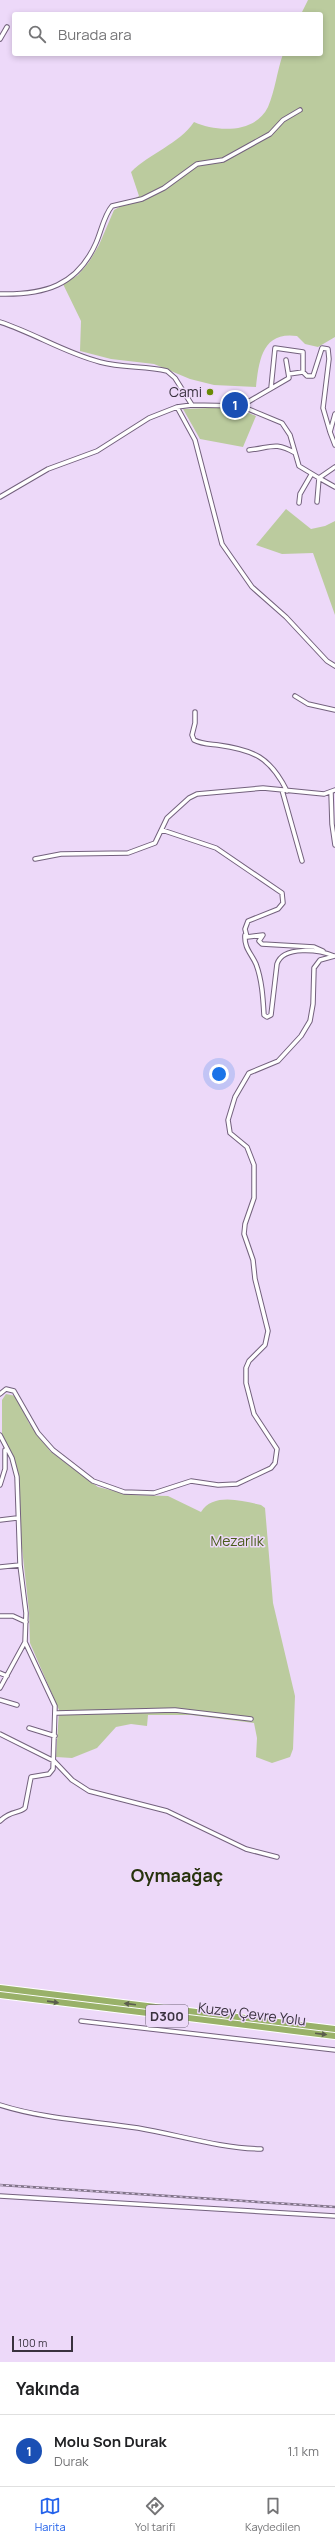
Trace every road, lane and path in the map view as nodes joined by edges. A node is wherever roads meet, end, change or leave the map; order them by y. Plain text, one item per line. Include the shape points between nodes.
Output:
1 (7, 27) dead end
2 (0, 39) edge
3 (300, 110) dead end
4 (0, 294) edge
5 (0, 322) edge
6 (286, 360) dead end
7 (303, 372) junction
8 (289, 374) junction
9 (272, 388) junction
10 (192, 405) junction
11 (241, 406) junction
12 (177, 407) junction
13 (335, 414) edge
14 (330, 432) junction
15 (335, 445) edge
16 (249, 450) dead end
17 (295, 453) junction
18 (335, 467) edge
19 (311, 475) junction
20 (320, 478) junction
21 (335, 487) edge
22 (0, 497) edge
23 (317, 502) dead end
24 (299, 503) dead end
25 (335, 666) edge
26 (295, 696) dead end
27 (335, 710) edge
28 (195, 712) dead end
29 (282, 790) junction
30 (287, 791) junction
31 (333, 791) edge
32 (162, 830) junction
33 (335, 845) edge
34 (35, 859) dead end
35 (302, 861) dead end
36 (246, 935) junction
37 (323, 951) junction
38 (335, 956) edge
39 (0, 1394) edge
40 (0, 1435) edge
41 (5, 1447) junction
42 (0, 1485) edge
43 (17, 1518) junction
44 (0, 1520) edge
45 (20, 1565) junction
46 (0, 1567) edge
47 (0, 1616) edge
48 (26, 1622) junction
49 (25, 1642) junction
50 (0, 1673) edge
51 (7, 1676) junction
52 (0, 1688) edge
53 (0, 1700) edge
54 (17, 1705) dead end
55 (57, 1712) junction
56 (251, 1719) dead end
57 (29, 1728) dead end
58 (0, 1734) edge
59 (55, 1736) junction
60 (54, 1761) junction
61 (0, 1821) edge
62 (277, 1857) dead end
63 (0, 1985) edge
64 (0, 1988) edge
65 (0, 1995) edge
66 (29, 1995) junction
67 (0, 1998) edge
68 (81, 2021) dead end
69 (335, 2029) edge
70 (335, 2036) edge
71 (335, 2050) edge
72 (0, 2105) edge
73 (261, 2150) dead end
74 (0, 2196) edge
75 (335, 2216) edge

1 - 2 street
3 - 4 street via 283,120 270,134 223,160 197,164 164,188 142,199 112,206 87,262 75,275 61,284 24,294
5 - 10 street via 28,331 54,345 101,363 167,371 175,378
6 - 8 street
7 - 8 street
7 - 9 street via 303,352 275,348
7 - 14 street via 307,376 313,376 318,354 322,348 328,349 323,408
8 - 9 street via 289,378
9 - 11 street
10 - 11 street
10 - 12 street
11 - 17 street via 282,423 290,435
12 - 22 street via 149,418 97,451 33,477
12 - 25 street via 196,440 222,544 252,587
13 - 14 street
14 - 15 street
16 - 17 street via 273,445 284,446
17 - 19 street via 299,466
18 - 20 street
19 - 20 street
19 - 24 street via 300,494
20 - 21 street
20 - 23 street
26 - 27 street via 308,704
28 - 30 street via 192,735 194,740 244,750 260,756 274,768
29 - 30 street
29 - 32 street via 255,788 194,795 169,815
29 - 35 street
30 - 31 street via 324,794
31 - 33 street via 332,824
32 - 34 street via 159,840 155,843 128,853 61,854
32 - 36 street via 216,848 282,893 282,906 251,918 246,925
36 - 37 street via 250,938 264,935 259,941 262,944 314,947
36 - 37 street via 244,945 256,964 264,1015 267,1017 271,1014 280,957 287,953
37 - 38 street
38 - 39 street via 320,960 314,968 310,1021 301,1036 278,1061 249,1074 235,1097 228,1120 230,1133 247,1148 254,1165 254,1198 244,1234 253,1260 268,1331 265,1345 250,1361 245,1375 254,1414 277,1449 275,1463 264,1472 237,1484 218,1485 191,1481 154,1493 124,1492 93,1481 53,1450 38,1433 14,1391 6,1389
40 - 41 street
41 - 42 street via 5,1469
41 - 43 street via 12,1458 17,1477
43 - 44 street
43 - 45 street
45 - 46 street
45 - 48 street
47 - 48 street via 12,1616
48 - 49 street
49 - 51 street
49 - 55 street via 50,1690
50 - 51 street
51 - 52 street
53 - 54 street
55 - 56 street via 175,1710
55 - 59 street
57 - 59 street
58 - 60 street
59 - 60 street
60 - 61 street via 50,1773 30,1778 24,1810 9,1813
60 - 62 street via 72,1780 89,1791 167,1811 246,1848
63 - 66 highway
64 - 66 highway, Kuzey Çevre Yolu / D300
65 - 66 highway, Kuzey Çevre Yolu / D300
66 - 67 highway
69 -> 66 highway, Kuzey Çevre Yolu / D300
66 -> 70 highway, Kuzey Çevre Yolu / D300
68 - 71 street
72 - 73 street via 31,2113
74 - 75 street

